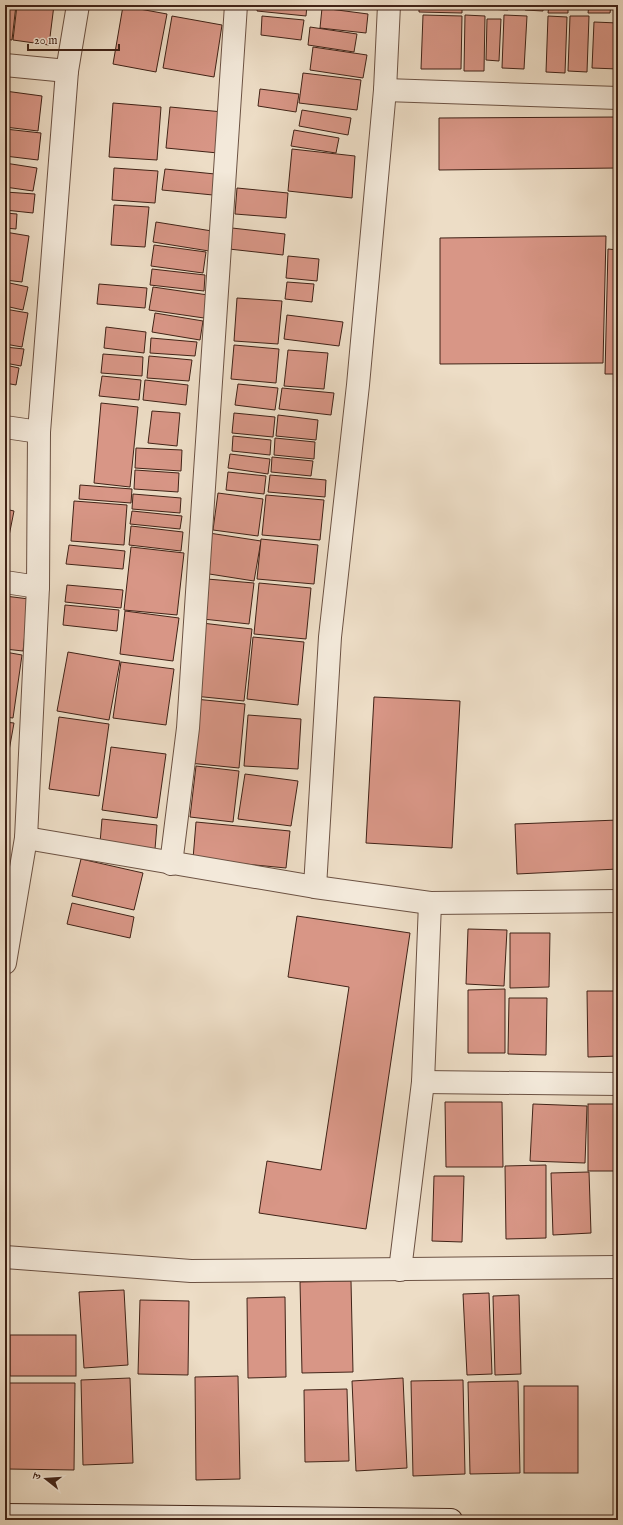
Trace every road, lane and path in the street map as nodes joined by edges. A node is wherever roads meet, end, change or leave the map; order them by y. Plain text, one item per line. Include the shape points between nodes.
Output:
1 (78, 5) edge
2 (236, 5) edge
3 (389, 5) edge
4 (5, 65) edge
5 (67, 71) junction
6 (385, 90) junction
7 (618, 98) edge
8 (5, 427) edge
9 (39, 432) junction
10 (5, 582) edge
11 (38, 587) junction
12 (26, 838) junction
13 (171, 864) junction
14 (315, 887) junction
15 (618, 901) edge
16 (430, 902) junction
17 (5, 963) edge
18 (423, 1082) junction
19 (618, 1084) edge
20 (5, 1257) edge
21 (618, 1267) edge
22 (400, 1270) junction
23 (5, 1514) edge
24 (199, 1519) edge
25 (452, 1520) edge

1 - 5 street
2 - 13 street via 188,728
3 - 6 street
4 - 5 street
5 - 9 street
6 - 7 street
6 - 14 street via 330,638
8 - 9 street
9 - 11 street
10 - 11 street
11 - 12 street
12 - 13 street
12 - 17 street
13 - 14 street
14 - 16 street
15 - 16 street
16 - 18 street
18 - 19 street
18 - 22 street
20 - 22 street via 191,1271
21 - 22 street
23 - 24 street
24 - 25 street

